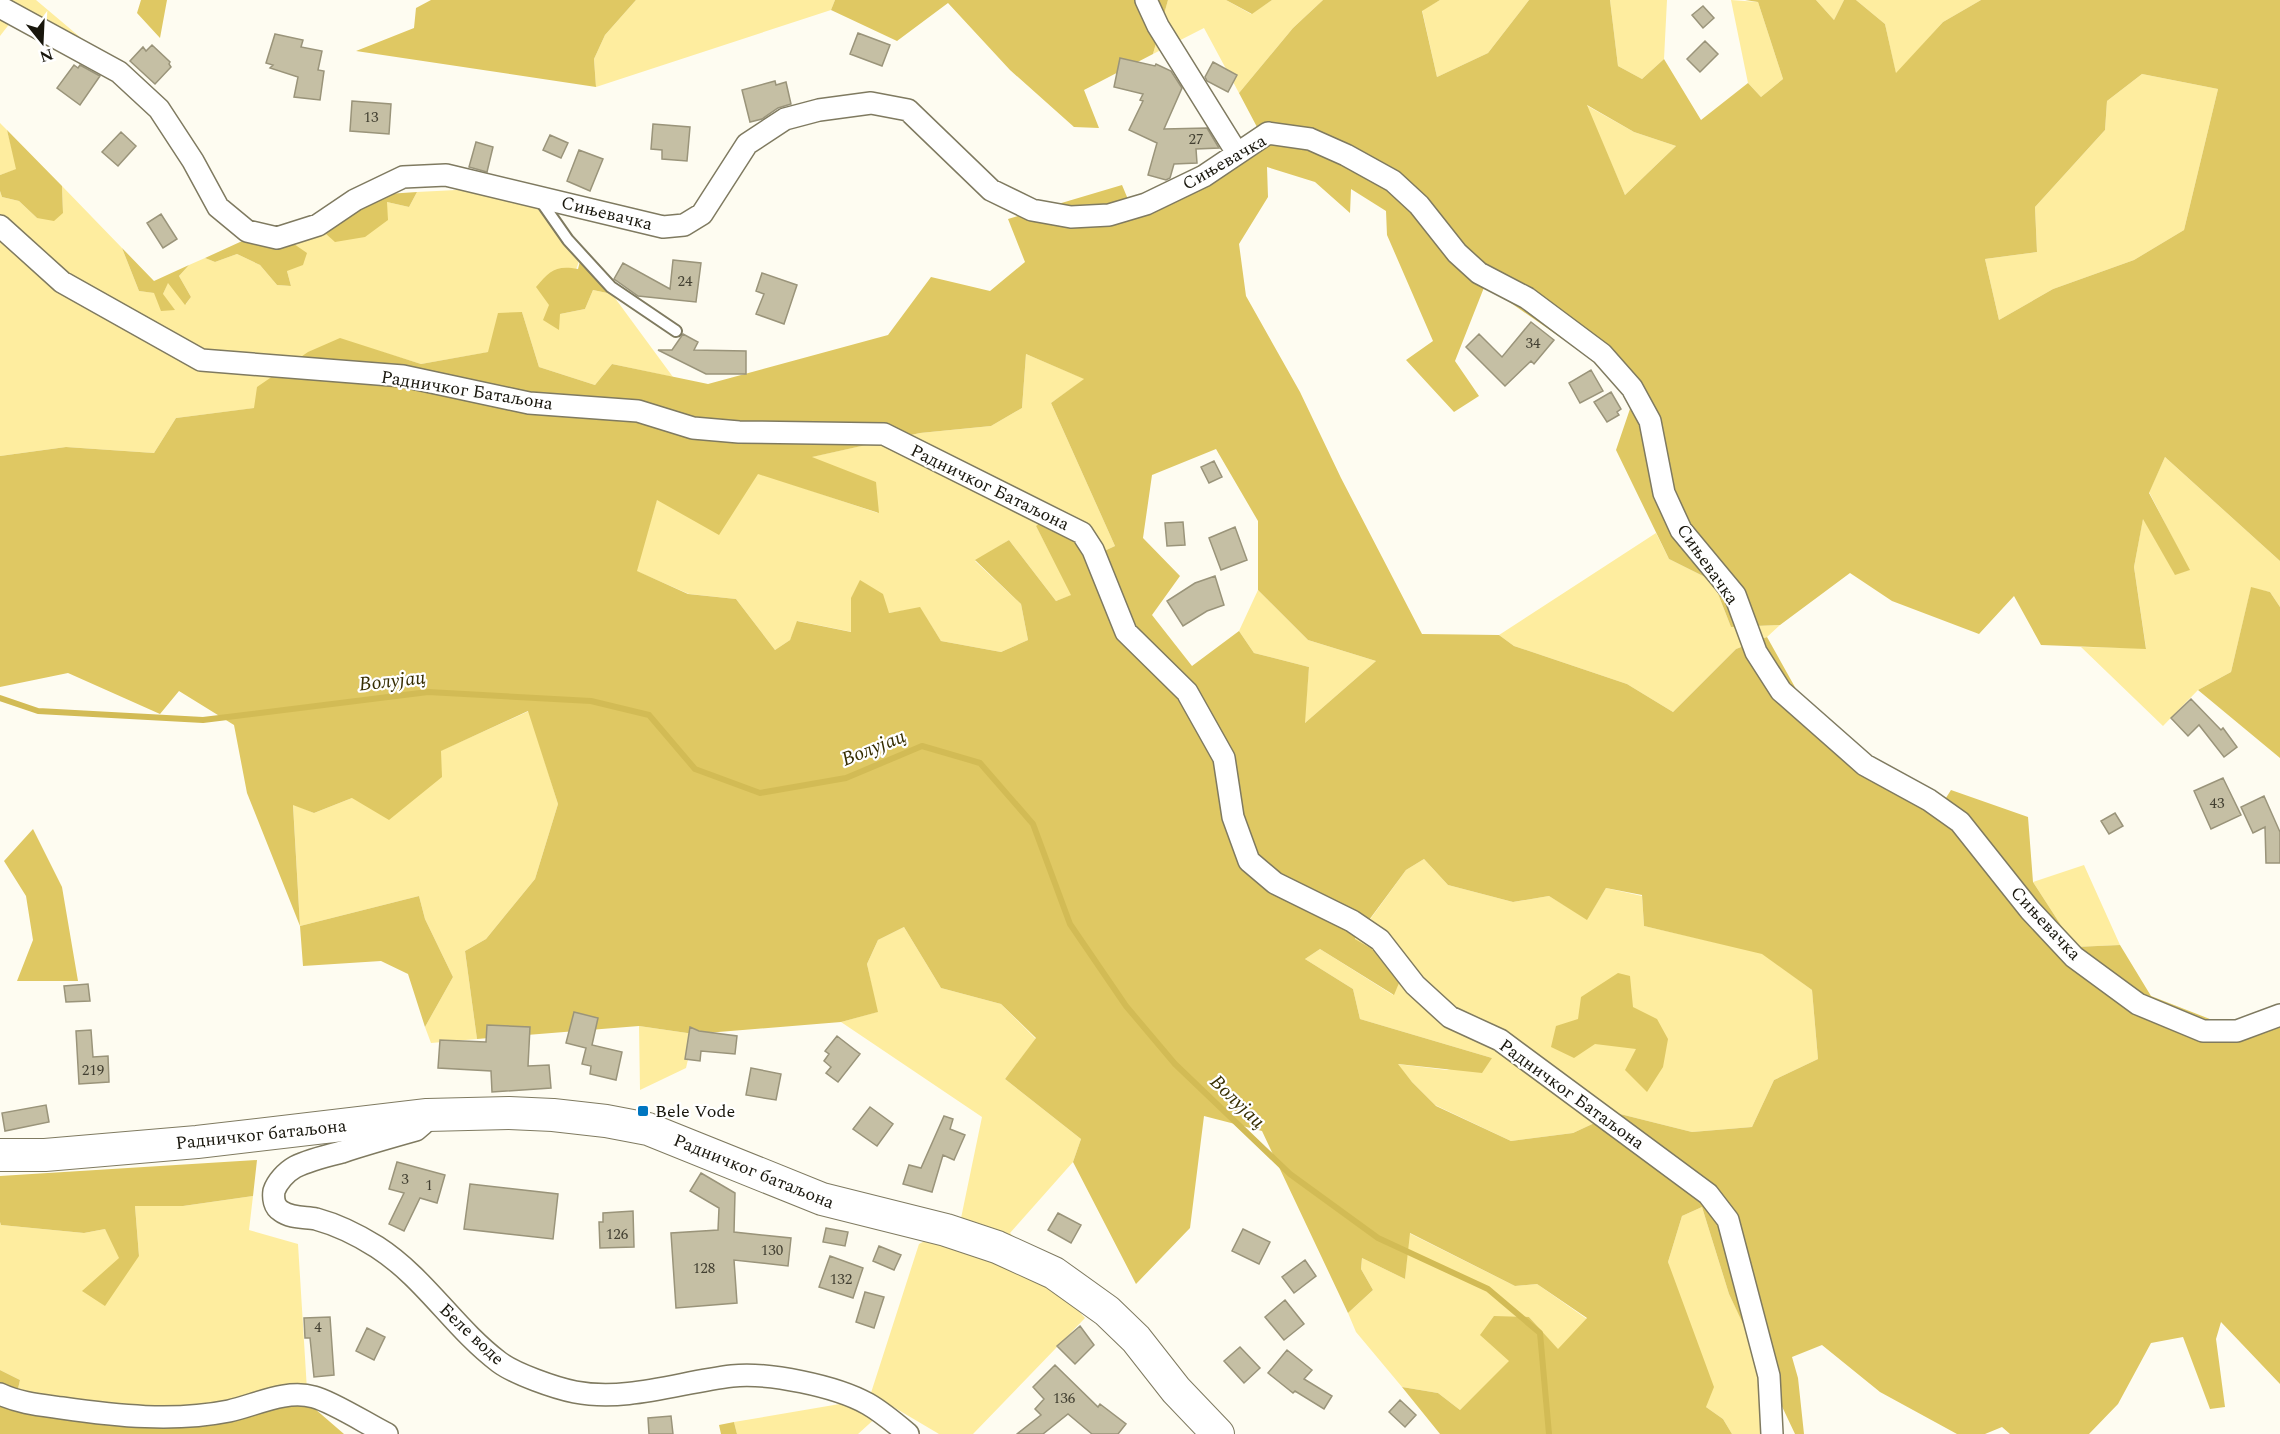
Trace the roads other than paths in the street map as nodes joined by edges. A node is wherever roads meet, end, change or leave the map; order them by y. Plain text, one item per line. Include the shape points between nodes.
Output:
1 (1146, 0) edge
2 (0, 7) edge
3 (1237, 153) junction
4 (538, 197) junction
5 (0, 226) edge
6 (676, 332) dead end
7 (2280, 1015) edge
8 (427, 1115) junction
9 (0, 1155) edge
10 (0, 1394) edge
11 (387, 1434) edge
12 (908, 1434) edge
13 (1218, 1434) edge
14 (1772, 1434) edge

1 - 3 street
2 - 4 street, Сињевачка via 127,79 159,109 218,207 247,231 277,238 318,225 355,200 403,177 446,175
3 - 4 street, Сињевачка via 1204,176 1146,204 1109,216 1071,218 1032,210 991,190 908,110 871,103 784,119 747,144 702,214 684,225 663,227
3 - 7 street, Сињевачка via 1268,133 1310,140 1356,160 1393,181 1479,273 1527,298 1602,354 1632,388 1650,421 1664,493 1681,530 1735,595 1756,652 1781,691 1865,765 1960,822 2030,910 2074,957 2138,1004 2203,1031 2237,1031
4 - 6 lane via 568,240 611,287
5 - 14 street, Радничког Батаљона via 62,282 201,360 403,376 529,403 638,411 693,428 884,434 1082,532 1094,550 1126,632 1187,692 1224,758 1233,817 1249,861 1275,883 1352,921 1380,940 1415,985 1450,1017 1500,1040 1708,1194 1728,1220 1769,1376
8 - 9 main road, Радничког батаљона via 197,1142
8 - 12 street, Беле воде via 416,1130 293,1168 277,1184 274,1202 289,1215 317,1220 361,1236 415,1277 501,1363 550,1386 609,1394 760,1375 826,1388 866,1403
8 - 13 main road, Радничког батаљона via 553,1115 648,1129 822,1199 997,1247 1054,1273 1107,1311
10 - 11 street via 29,1403 115,1416 198,1415 299,1395 314,1397

